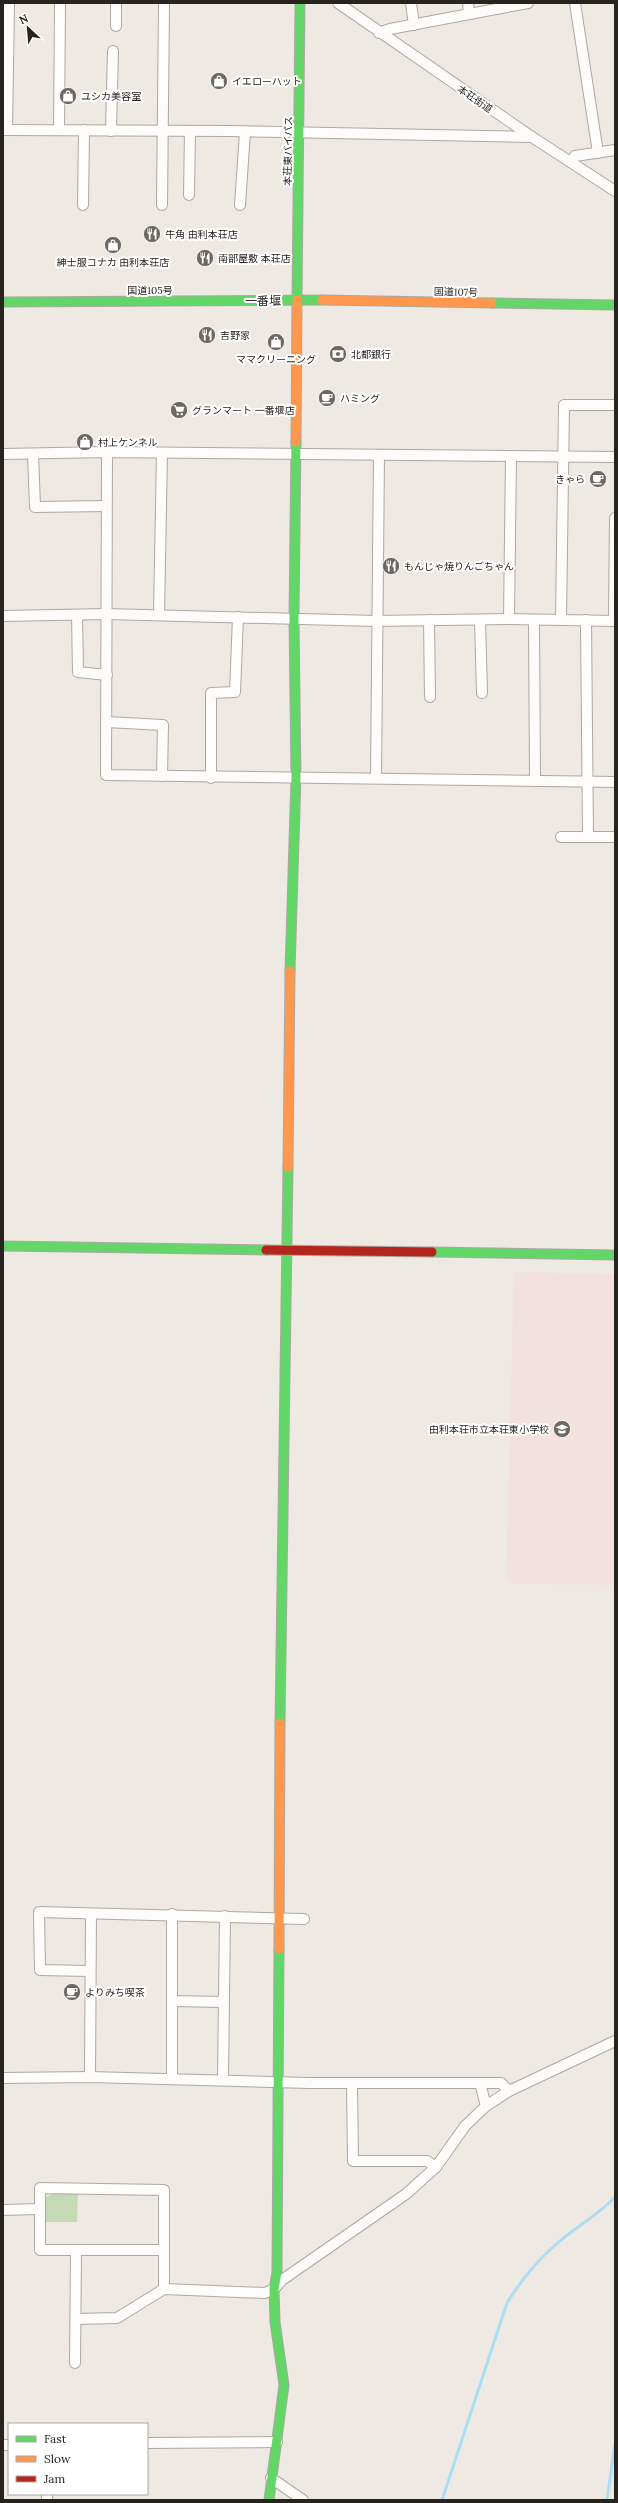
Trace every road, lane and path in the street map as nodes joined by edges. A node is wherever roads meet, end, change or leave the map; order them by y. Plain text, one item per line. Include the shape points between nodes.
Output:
1 (9, 3) edge
2 (60, 3) edge
3 (116, 3) edge
4 (164, 3) edge
5 (300, 3) edge
6 (338, 3) edge
7 (411, 3) edge
8 (468, 3) edge
9 (524, 3) edge
10 (575, 3) edge
11 (470, 14) junction
12 (414, 25) junction
13 (116, 26) dead end
14 (379, 33) junction
15 (113, 51) dead end
16 (5, 130) edge
17 (59, 130) junction
18 (84, 130) junction
19 (111, 130) junction
20 (164, 131) junction
21 (190, 131) junction
22 (245, 132) junction
23 (300, 132) junction
24 (532, 137) junction
25 (615, 150) edge
26 (598, 153) junction
27 (570, 162) junction
28 (615, 191) edge
29 (189, 195) dead end
30 (83, 205) dead end
31 (162, 205) dead end
32 (240, 205) dead end
33 (297, 300) junction
34 (3, 302) edge
35 (615, 305) edge
36 (615, 405) edge
37 (107, 452) junction
38 (162, 453) junction
39 (3, 454) edge
40 (33, 454) junction
41 (296, 455) junction
42 (379, 455) junction
43 (511, 456) junction
44 (564, 456) junction
45 (615, 457) edge
46 (106, 506) junction
47 (615, 518) edge
48 (107, 614) junction
49 (78, 615) junction
50 (159, 615) junction
51 (3, 616) edge
52 (238, 617) junction
53 (294, 618) junction
54 (509, 619) junction
55 (429, 620) junction
56 (480, 620) junction
57 (534, 620) junction
58 (561, 620) junction
59 (586, 620) junction
60 (376, 621) junction
61 (615, 621) edge
62 (107, 675) junction
63 (482, 693) dead end
64 (430, 697) dead end
65 (106, 722) junction
66 (162, 776) junction
67 (211, 778) junction
68 (296, 778) junction
69 (376, 778) junction
70 (535, 782) junction
71 (587, 782) junction
72 (615, 782) edge
73 (561, 837) dead end
74 (588, 837) junction
75 (615, 837) edge
76 (3, 1246) edge
77 (287, 1251) junction
78 (615, 1255) edge
79 (91, 1914) junction
80 (172, 1914) junction
81 (225, 1916) junction
82 (280, 1917) junction
83 (304, 1919) dead end
84 (89, 1971) junction
85 (172, 2001) junction
86 (224, 2002) junction
87 (615, 2041) edge
88 (90, 2077) junction
89 (3, 2078) edge
90 (172, 2078) junction
91 (223, 2079) junction
92 (280, 2080) junction
93 (352, 2083) junction
94 (480, 2083) junction
95 (509, 2091) junction
96 (486, 2106) junction
97 (436, 2167) junction
98 (39, 2209) junction
99 (3, 2210) edge
100 (164, 2250) junction
101 (76, 2251) junction
102 (274, 2289) junction
103 (164, 2290) junction
104 (76, 2319) junction
105 (74, 2363) dead end
106 (277, 2442) junction
107 (148, 2443) edge
108 (271, 2478) junction
109 (269, 2500) edge
110 (303, 2500) edge

1 - 16 street
2 - 17 street
3 - 13 street
4 - 20 street
5 - 23 main road, 本荘東バイパス
6 - 14 street, 本荘街道
7 - 12 street
8 - 11 street
9 - 11 street
10 - 26 street
11 - 12 street
12 - 14 street
14 - 24 street, 本荘街道
15 - 19 street
16 - 17 street
17 - 18 street
18 - 19 street
18 - 30 street
19 - 20 street
20 - 21 street
20 - 31 street
21 - 22 street
21 - 29 street
22 - 23 street
22 - 32 street
23 - 24 street
23 - 33 main road, 本荘東バイパス
24 - 27 street, 本荘街道
25 - 26 street
26 - 27 street via 575,156
27 - 28 street, 本荘街道
33 - 34 main road, 国道105号
33 - 35 main road, 国道107号
33 - 41 main road, 本荘東バイパス
36 - 44 street via 564,405
37 - 38 street
37 - 40 street
37 - 46 street
38 - 41 street
38 - 50 street
39 - 40 street
40 - 46 street via 35,507
41 - 42 street
41 - 53 main road, 本荘東バイパス
42 - 43 street
42 - 60 street
43 - 44 street
43 - 54 street
44 - 45 street
44 - 58 street
46 - 48 street
47 - 61 street
48 - 49 street
48 - 50 street
48 - 62 street
49 - 51 street
49 - 62 street via 78,672
50 - 52 street
52 - 53 street
52 - 67 street via 235,692 211,693
53 - 60 street
53 - 68 main road, 本荘東バイパス
54 - 56 street
54 - 57 street
55 - 56 street
55 - 60 street
55 - 64 street
56 - 63 street
57 - 58 street
57 - 70 street
58 - 59 street
59 - 61 street
59 - 71 street
60 - 69 street
62 - 65 street
65 - 66 street via 163,725
65 - 66 street via 106,775
66 - 67 street
67 - 68 street
68 - 69 street
68 - 77 main road, 本荘東バイパス via 290,943
69 - 70 street
70 - 71 street
71 - 72 street
71 - 74 street
73 - 74 street
74 - 75 street
76 - 77 main road
77 - 78 main road
77 - 82 main road, 本荘東バイパス via 281,1563
79 - 80 street
79 - 84 street
79 - 84 street via 39,1912 40,1970
80 - 81 street
80 - 85 street
81 - 82 street
81 - 86 street
82 - 83 street
82 - 92 main road, 本荘東バイパス
84 - 88 street
85 - 86 street
85 - 90 street
86 - 91 street
87 - 95 street
88 - 89 street
88 - 90 street
90 - 91 street
91 - 92 street
92 - 93 street
92 - 102 main road, 本荘東バイパス via 277,2272
93 - 94 street
93 - 97 street via 353,2161 427,2160
94 - 95 street via 501,2083
94 - 96 street
95 - 96 street
96 - 97 street via 465,2126
97 - 102 street via 406,2194 282,2280
98 - 99 street
98 - 100 street via 40,2188 164,2190
98 - 101 street via 40,2250
100 - 101 street
100 - 103 street
101 - 104 street
102 - 103 street via 265,2293
102 - 106 main road, 本荘東バイパス via 275,2322 284,2385
103 - 104 street via 117,2318
104 - 105 street
106 - 107 street
106 - 108 main road, 本荘東バイパス
108 - 109 main road, 本荘東バイパス
108 - 110 street

